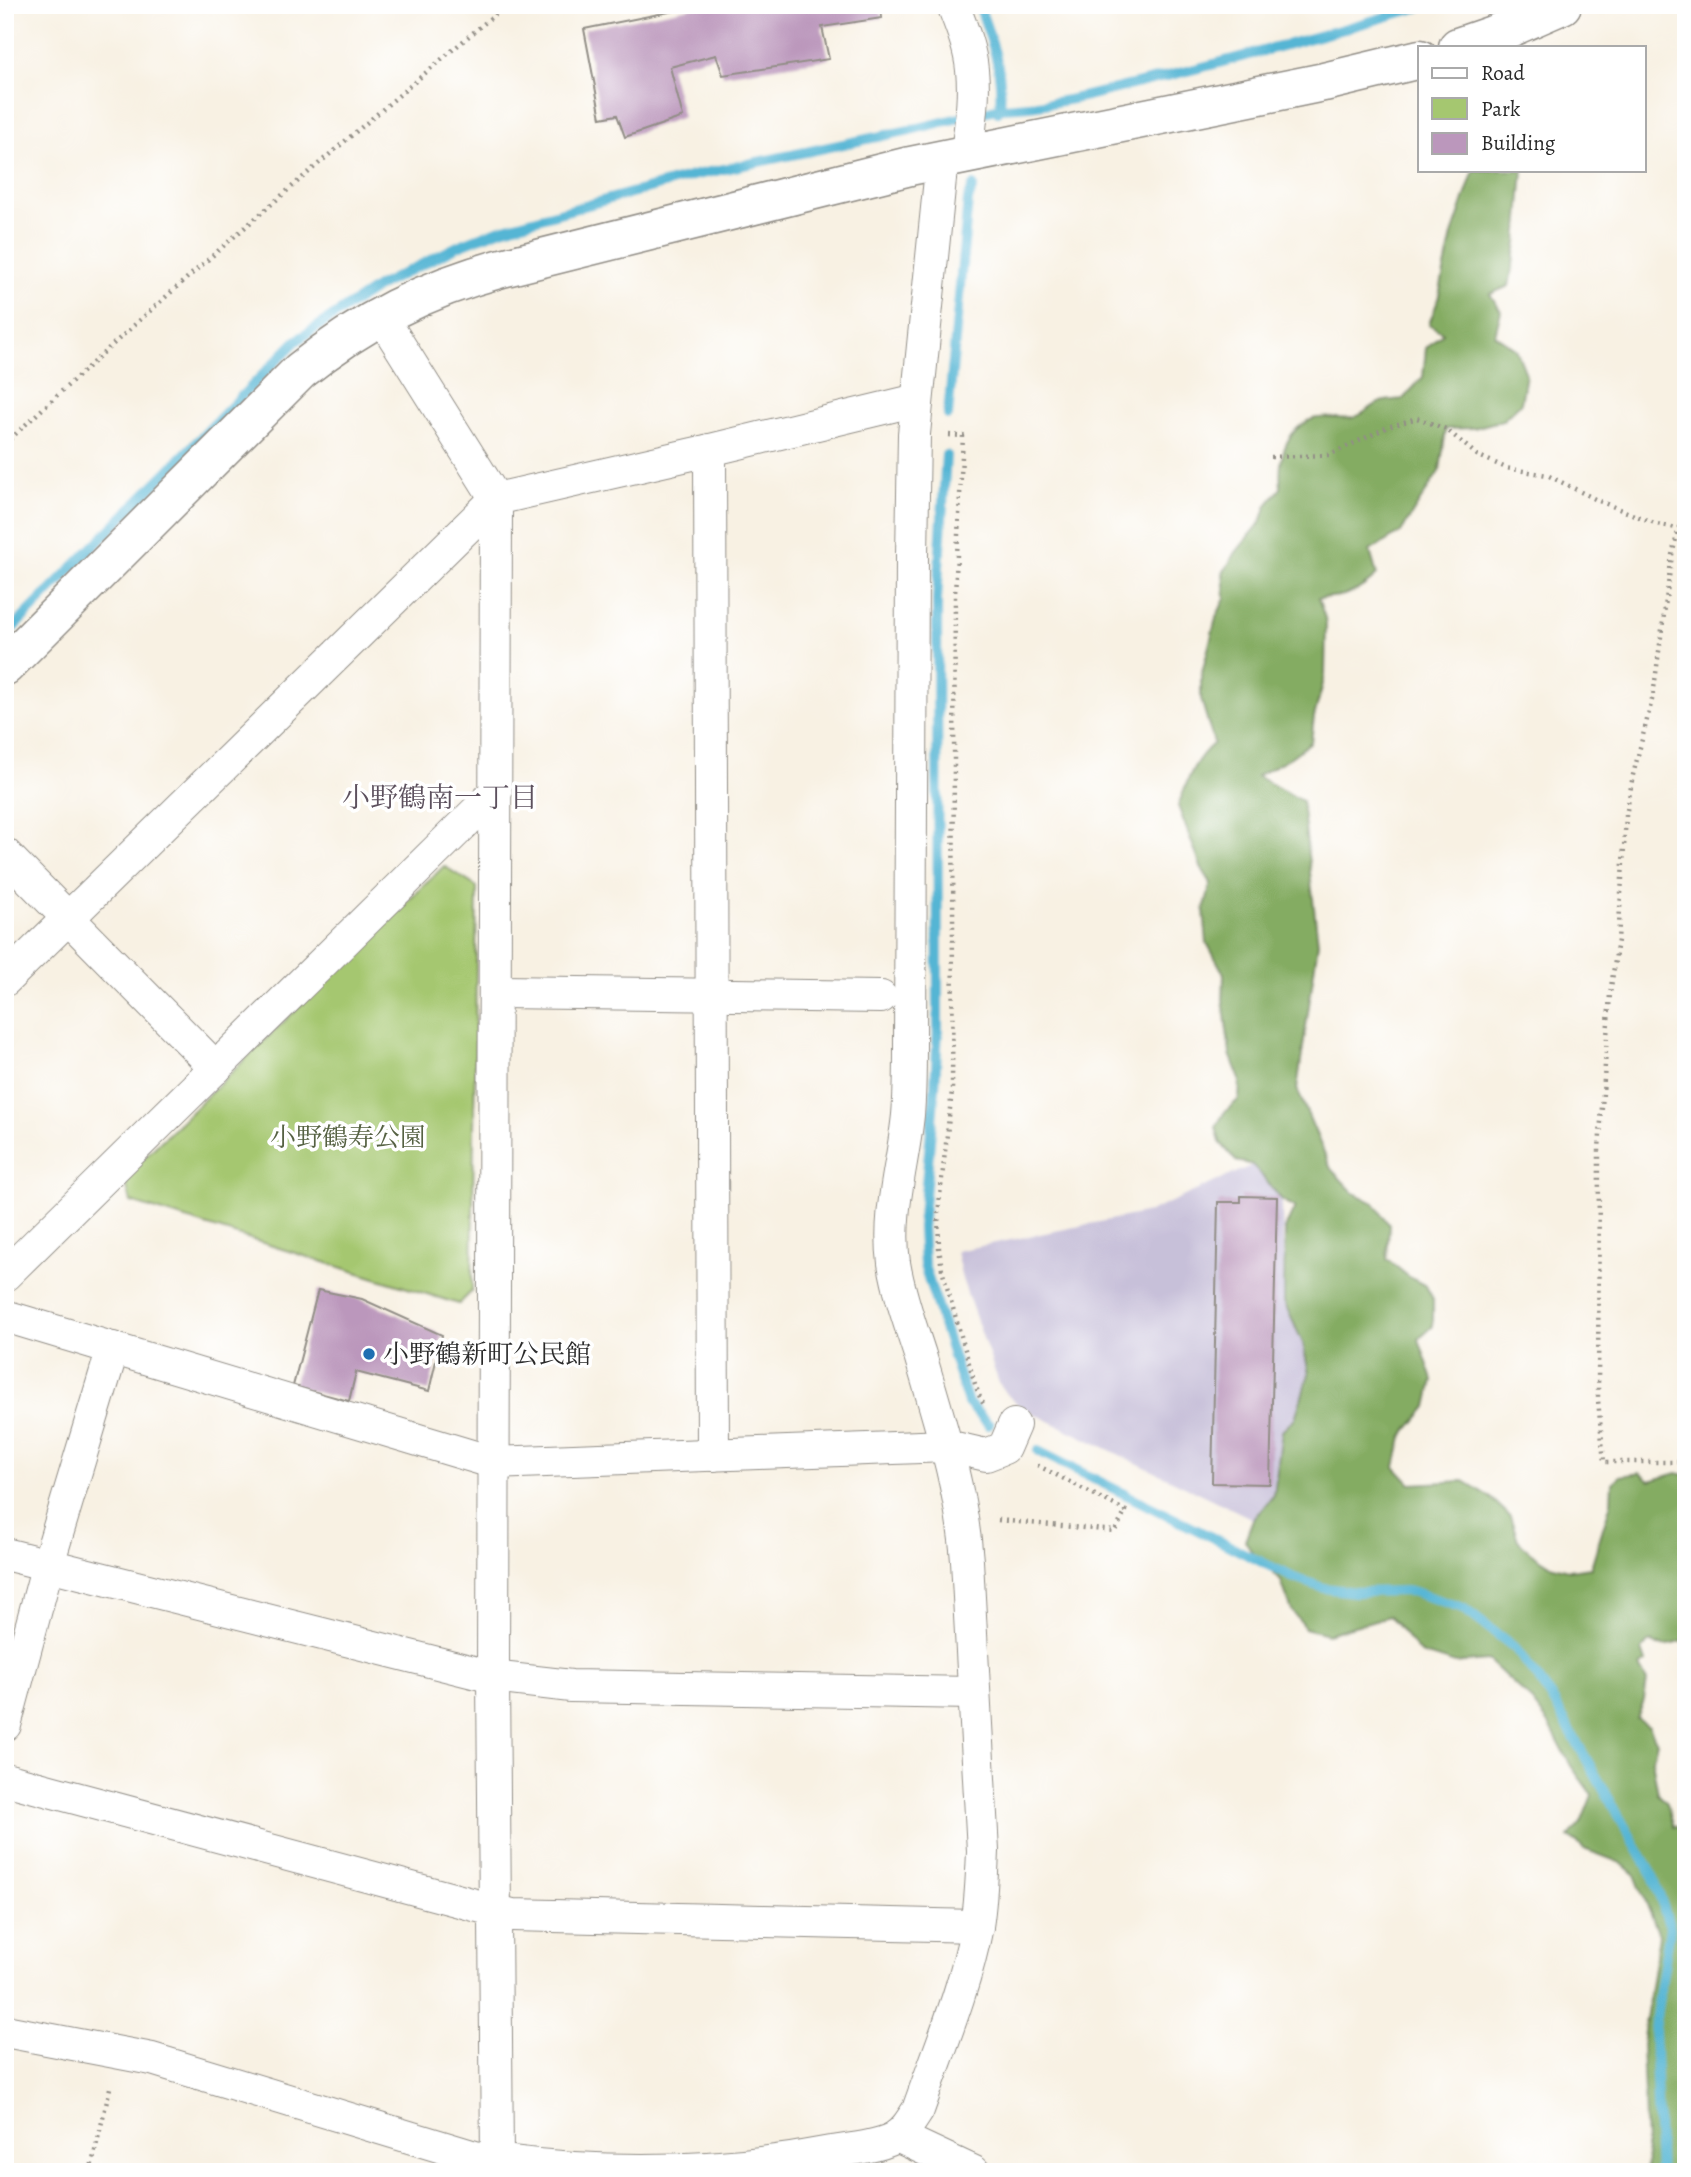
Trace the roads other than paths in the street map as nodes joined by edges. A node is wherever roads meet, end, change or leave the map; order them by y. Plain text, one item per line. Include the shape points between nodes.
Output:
1 (953, 5) edge
2 (1562, 5) edge
3 (1461, 46) edge
4 (1418, 59) edge
5 (955, 157) junction
6 (381, 316) junction
7 (918, 400) junction
8 (710, 450) junction
9 (496, 499) junction
10 (5, 666) edge
11 (496, 792) junction
12 (5, 854) edge
13 (68, 918) junction
14 (5, 980) edge
15 (496, 992) junction
16 (711, 995) junction
17 (881, 997) dead end
18 (216, 1068) junction
19 (5, 1276) edge
20 (5, 1316) edge
21 (113, 1348) junction
22 (1009, 1437) road end
23 (947, 1446) junction
24 (713, 1455) junction
25 (495, 1463) junction
26 (5, 1554) edge
27 (48, 1564) junction
28 (493, 1678) junction
29 (974, 1693) junction
30 (5, 1724) edge
31 (5, 1779) edge
32 (495, 1911) junction
33 (977, 1926) junction
34 (5, 2031) edge
35 (897, 2136) junction
36 (496, 2160) junction
37 (975, 2172) edge

1 - 5 street via 969,53 973,102
2 - 3 street
4 - 5 street
5 - 6 street via 473,276
5 - 7 street
6 - 9 street
6 - 10 street via 300,371
7 - 8 street
7 - 23 street via 912,507 908,1114 892,1236 901,1295
8 - 9 street
8 - 16 street
9 - 11 street
9 - 13 street
11 - 15 street
11 - 18 street
12 - 13 street
13 - 14 street
13 - 18 street
15 - 16 street
15 - 25 street
16 - 17 street
16 - 24 street
18 - 19 street
20 - 21 street
21 - 25 street
21 - 27 street
22 - 23 street via 986,1455
23 - 24 street
23 - 29 street via 966,1542
24 - 25 street
25 - 28 street
26 - 27 street
27 - 28 street
27 - 30 street
28 - 29 street via 571,1686
28 - 32 street
29 - 33 street via 983,1851
31 - 32 street
32 - 33 street via 537,1916
32 - 36 street
33 - 35 street via 965,1977 918,2110
34 - 36 street via 189,2069
35 - 36 street via 802,2158 727,2168 584,2168
35 - 37 street

